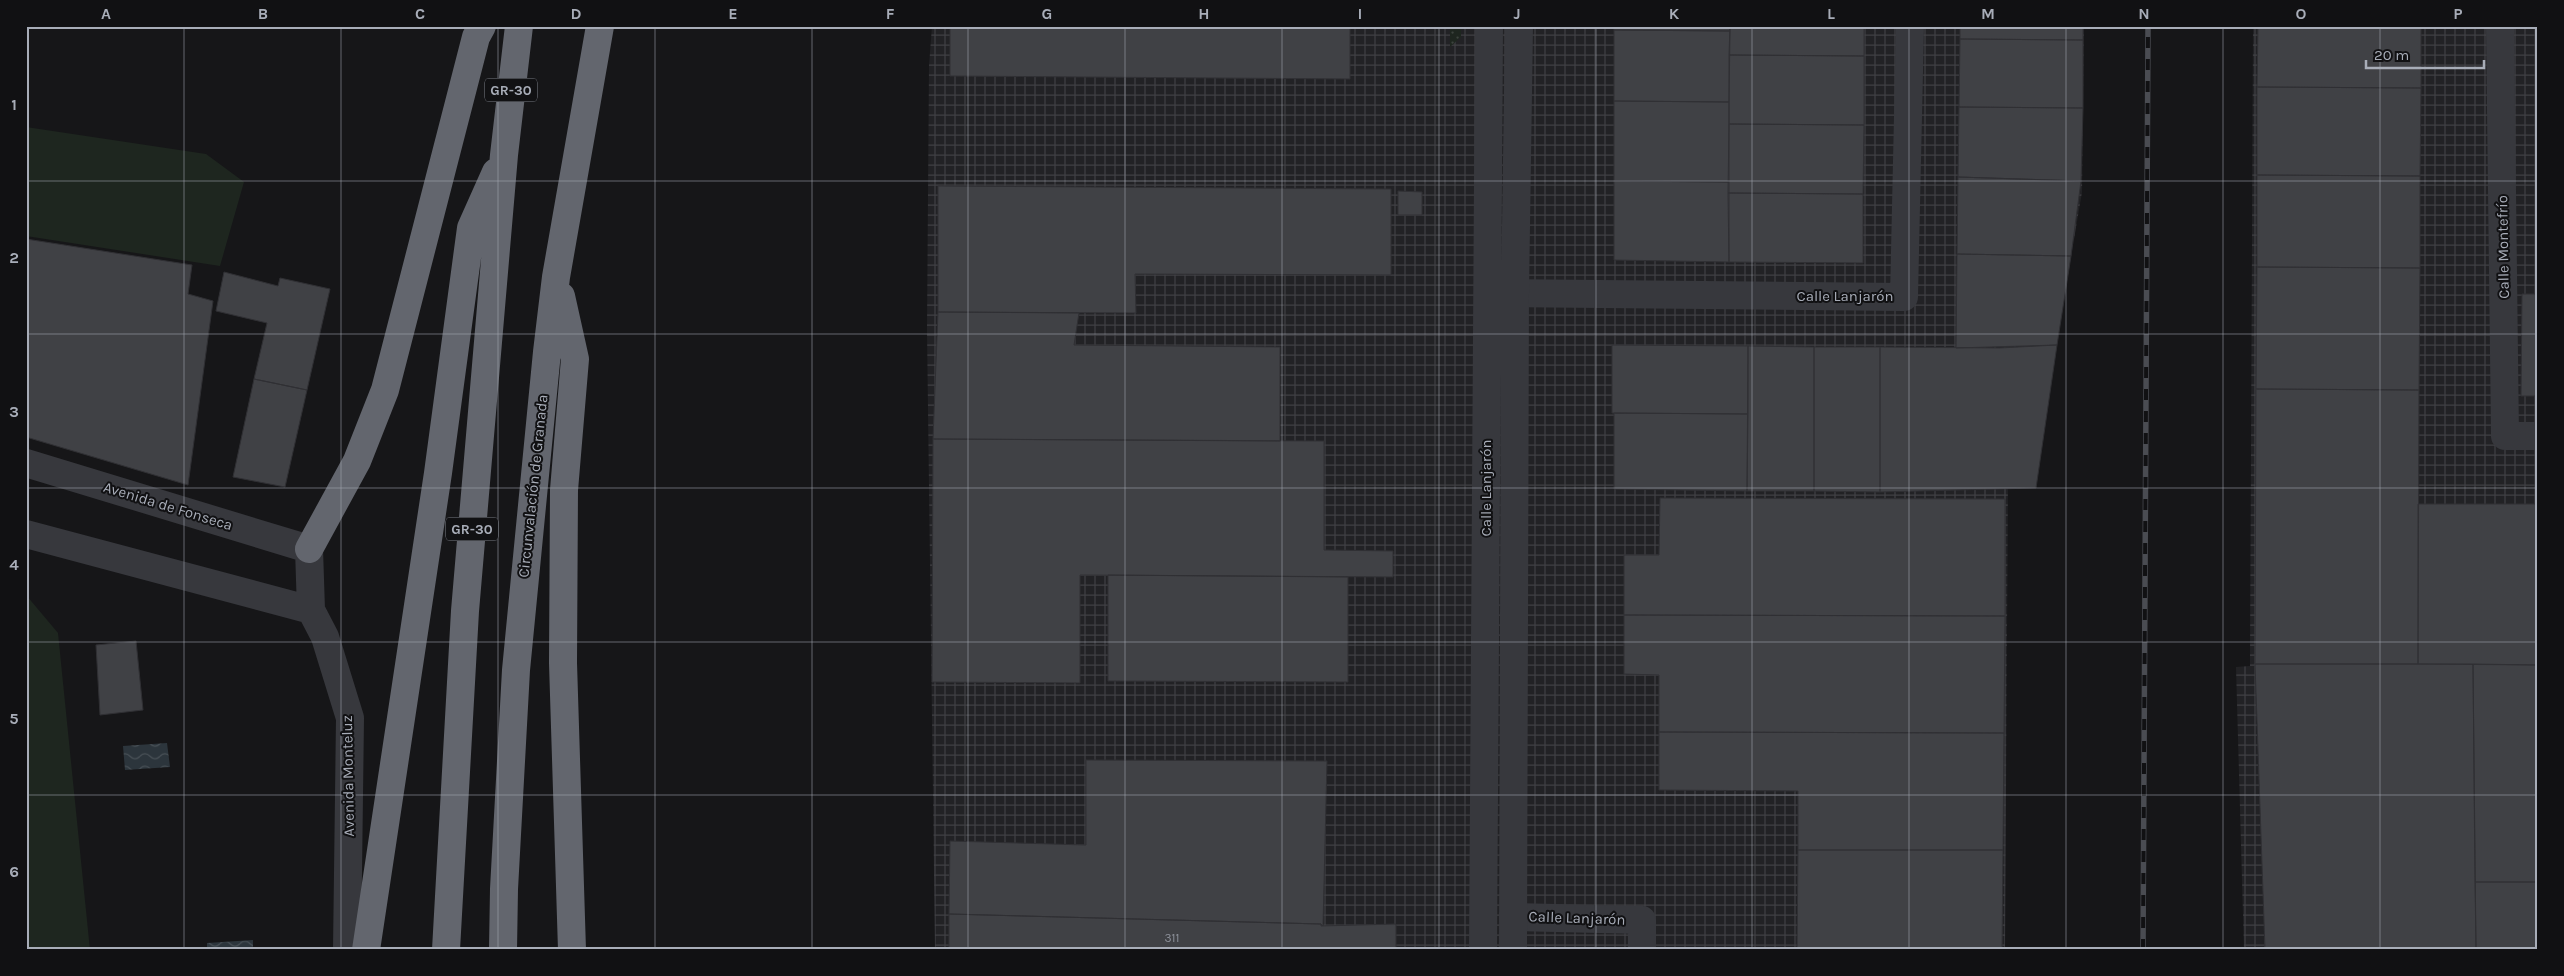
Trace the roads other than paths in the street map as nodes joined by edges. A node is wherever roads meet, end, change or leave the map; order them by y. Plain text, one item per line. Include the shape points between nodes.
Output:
1 (482, 26) edge
2 (519, 26) edge
3 (600, 26) edge
4 (1489, 26) edge
5 (1519, 26) edge
6 (1910, 26) edge
7 (2500, 26) edge
8 (504, 155) junction
9 (556, 277) junction
10 (1488, 292) junction
11 (1515, 294) junction
12 (2538, 436) edge
13 (26, 464) edge
14 (26, 534) edge
15 (309, 549) junction
16 (311, 610) junction
17 (1513, 917) junction
18 (347, 950) edge
19 (366, 950) edge
20 (446, 950) edge
21 (503, 950) edge
22 (572, 950) edge
23 (1483, 950) edge
24 (1513, 950) edge
25 (1642, 950) edge

1 - 15 highway via 476,37 385,390 357,461
2 - 8 highway, GR-30
3 - 9 highway, Circunvalación de Granada
4 - 10 street, Calle Lanjarón
5 - 11 street, Calle Lanjarón
6 - 11 street, Calle Lanjarón via 1904,297
7 - 12 street, Calle Montefrío via 2506,436
8 - 19 highway via 470,228 438,473
8 - 20 highway, GR-30 via 465,611
9 - 21 highway, Circunvalación de Granada via 523,584
9 - 22 highway via 575,359 564,510 563,663
10 - 11 street
10 - 23 street, Calle Lanjarón
11 - 17 street, Calle Lanjarón
13 - 15 street, Avenida de Fonseca
14 - 16 street
15 - 16 street, Avenida Monteluz
16 - 18 street, Avenida Monteluz via 325,637 350,718
17 - 24 street, Calle Lanjarón
17 - 25 street, Calle Lanjarón via 1642,920

